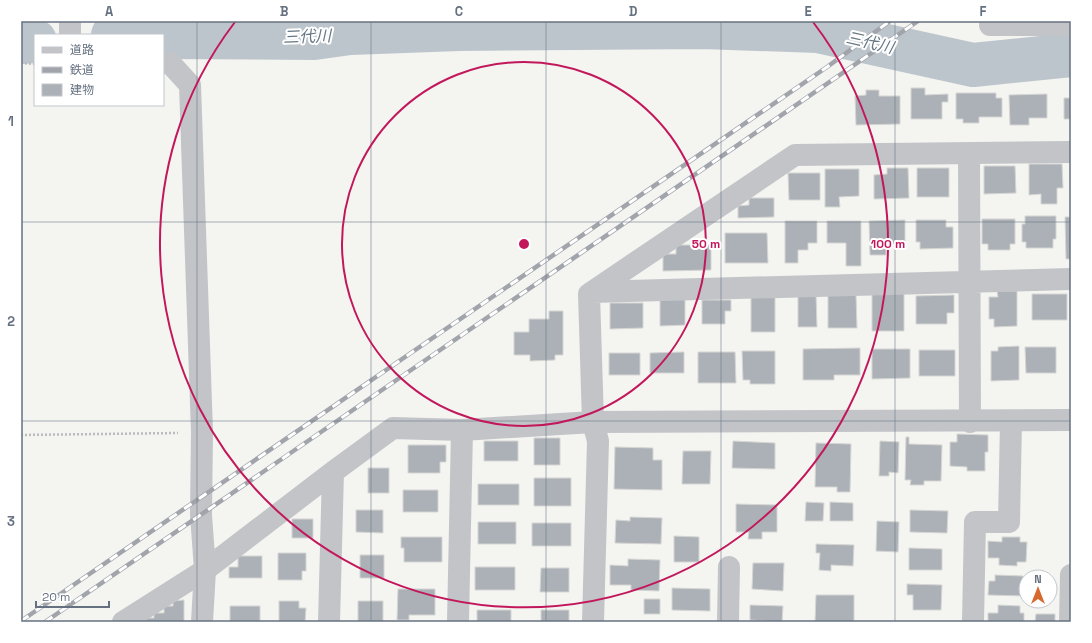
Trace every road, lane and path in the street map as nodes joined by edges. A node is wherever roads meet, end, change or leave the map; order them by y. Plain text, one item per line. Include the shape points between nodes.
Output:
1 (70, 21) edge
2 (990, 25) dead end
3 (1071, 25) edge
4 (70, 34) edge
5 (21, 63) edge
6 (164, 63) edge
7 (34, 64) edge
8 (1071, 152) edge
9 (969, 154) junction
10 (1071, 279) edge
11 (970, 281) junction
12 (592, 292) junction
13 (1071, 420) edge
14 (1011, 421) junction
15 (593, 422) junction
16 (970, 422) junction
17 (462, 430) junction
18 (202, 432) junction
19 (21, 435) edge
20 (333, 472) junction
21 (729, 567) dead end
22 (204, 570) junction
23 (1071, 576) edge
24 (123, 622) edge
25 (202, 622) edge
26 (329, 622) edge
27 (458, 622) edge
28 (593, 622) edge
29 (728, 622) edge
30 (973, 622) edge
31 (1070, 622) edge

1 - 4 street
2 - 3 street
5 - 7 path
6 - 18 street via 170,63 190,85
8 - 9 street
9 - 11 street
9 - 12 street via 795,155
10 - 11 street
11 - 12 street
11 - 16 street
12 - 15 street via 589,294
13 - 14 street
14 - 16 street
14 - 30 street via 1009,522 975,522
15 - 16 street
15 - 17 street
15 - 28 street via 598,441
17 - 20 street via 393,428
17 - 27 street
18 - 19 path
18 - 22 street via 201,515
20 - 22 street
20 - 26 street
21 - 29 street
22 - 24 street
22 - 25 street
23 - 31 street

